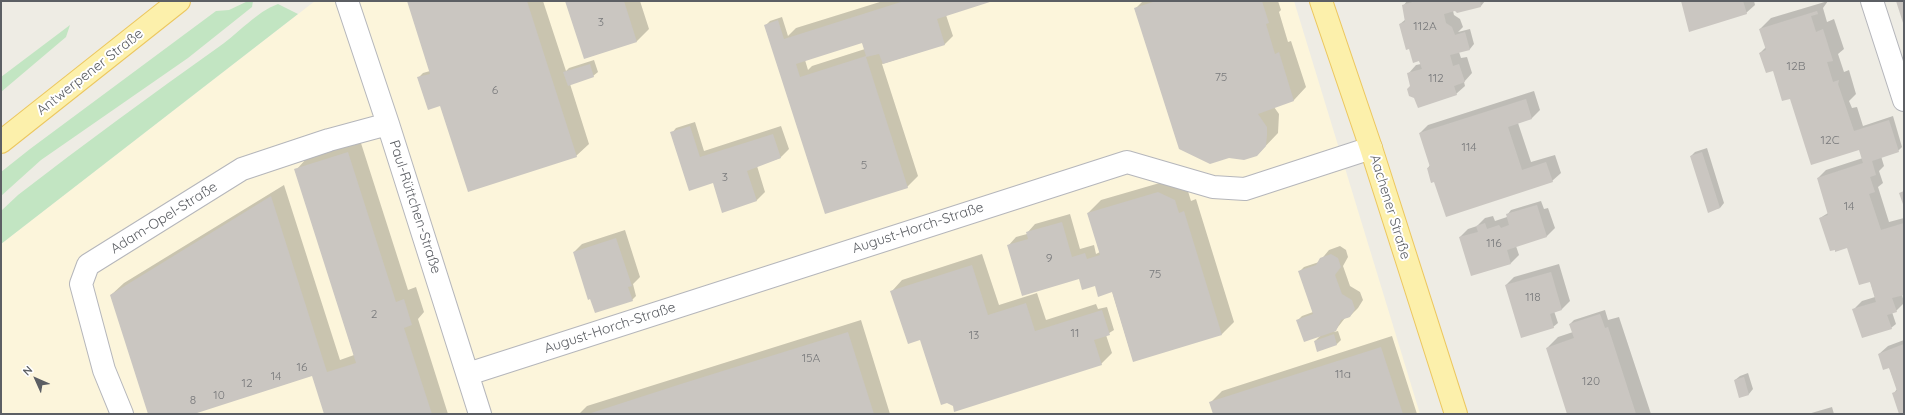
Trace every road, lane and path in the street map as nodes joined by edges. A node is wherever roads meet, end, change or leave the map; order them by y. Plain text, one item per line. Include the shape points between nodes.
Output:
1 (179, 1) edge
2 (347, 1) edge
3 (1321, 1) edge
4 (1872, 1) edge
5 (1904, 100) edge
6 (388, 124) junction
7 (1, 142) edge
8 (1371, 148) junction
9 (468, 374) junction
10 (122, 414) edge
11 (480, 414) edge
12 (1456, 414) edge

1 - 7 main road, Antwerpener Straße
2 - 6 street, Paul-Rüttchen-Straße
3 - 8 main road, Aachener Straße
4 - 5 street
6 - 9 street, Paul-Rüttchen-Straße
6 - 10 street, Adam-Opel-Straße via 328,140 242,169 88,265 81,284 104,370
8 - 9 street, August-Horch-Straße via 1246,189 1213,187 1127,162
8 - 12 main road, Aachener Straße
9 - 11 street, Paul-Rüttchen-Straße

